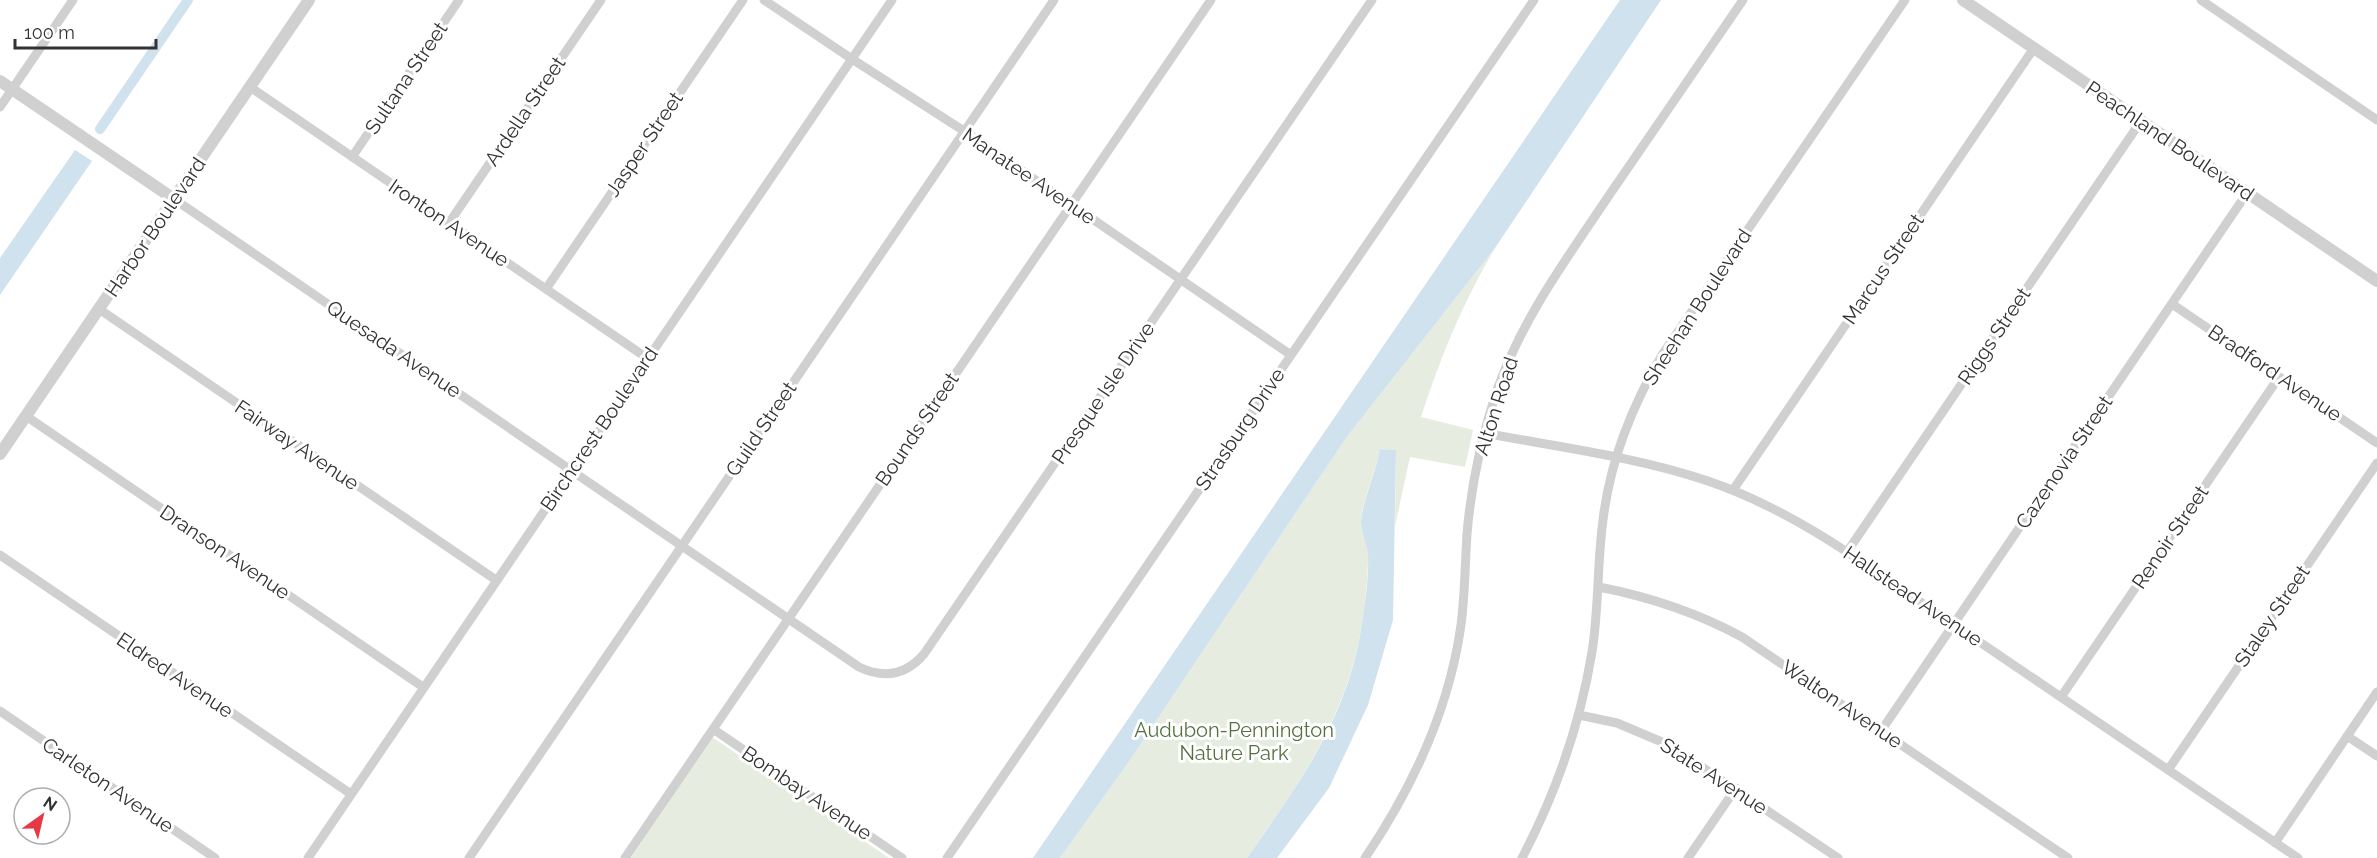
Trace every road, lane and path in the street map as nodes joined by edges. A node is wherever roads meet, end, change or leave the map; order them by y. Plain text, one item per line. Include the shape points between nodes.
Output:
1 (73, 0) edge
2 (309, 0) edge
3 (459, 0) edge
4 (601, 0) edge
5 (743, 0) edge
6 (764, 0) edge
7 (892, 0) edge
8 (1054, 0) edge
9 (1210, 0) edge
10 (1372, 0) edge
11 (1534, 0) edge
12 (1743, 0) edge
13 (1905, 0) edge
14 (1963, 0) edge
15 (2201, 0) edge
16 (2034, 48) junction
17 (852, 59) junction
18 (0, 81) edge
19 (250, 87) junction
20 (12, 89) junction
21 (0, 108) edge
22 (2377, 120) edge
23 (2141, 121) junction
24 (964, 131) junction
25 (352, 157) junction
26 (2247, 193) junction
27 (174, 199) junction
28 (1071, 204) junction
29 (449, 223) junction
30 (1181, 280) junction
31 (2377, 282) edge
32 (546, 289) junction
33 (2172, 304) junction
34 (99, 309) junction
35 (1291, 355) junction
36 (647, 358) junction
37 (2279, 376) junction
38 (26, 416) junction
39 (1484, 433) junction
40 (2377, 443) edge
41 (0, 454) edge
42 (1616, 458) junction
43 (2377, 463) edge
44 (571, 470) junction
45 (1733, 490) junction
46 (681, 545) junction
47 (1847, 552) junction
48 (0, 555) edge
49 (496, 580) junction
50 (1599, 587) junction
51 (788, 618) junction
52 (1954, 624) junction
53 (423, 687) junction
54 (2377, 692) edge
55 (2061, 697) junction
56 (0, 711) edge
57 (1579, 715) junction
58 (712, 729) junction
59 (1881, 731) junction
60 (2347, 736) junction
61 (2377, 756) edge
62 (2168, 770) junction
63 (1736, 788) junction
64 (351, 794) junction
65 (2275, 843) junction
66 (215, 858) edge
67 (308, 858) edge
68 (469, 858) edge
69 (625, 858) edge
70 (902, 858) edge
71 (947, 858) edge
72 (1365, 858) edge
73 (1522, 858) edge
74 (1688, 858) edge
75 (1838, 858) edge
76 (2068, 858) edge
77 (2298, 858) edge

1 - 20 street
2 - 19 street, Harbor Boulevard
3 - 25 street, Sultana Street
4 - 29 street, Ardella Street
5 - 32 street, Jasper Street
6 - 17 street, Manatee Avenue
7 - 17 street, Birchcrest Boulevard
8 - 24 street, Guild Street
9 - 28 street, Bounds Street
10 - 30 street, Presque Isle Drive
11 - 35 street, Strasburg Drive
12 - 39 street, Alton Road via 1545,291 1510,358
13 - 42 street, Sheehan Boulevard via 1662,354 1635,404
14 - 16 street, Peachland Boulevard
15 - 22 street
16 - 23 street, Peachland Boulevard
16 - 45 street, Marcus Street
17 - 24 street, Manatee Avenue
17 - 36 street, Birchcrest Boulevard
18 - 20 street, Quesada Avenue
19 - 25 street, Ironton Avenue
19 - 27 street, Harbor Boulevard
20 - 21 street
20 - 27 street, Quesada Avenue
23 - 26 street, Peachland Boulevard
23 - 47 street, Riggs Street
24 - 28 street, Manatee Avenue
24 - 46 street, Guild Street
25 - 29 street, Ironton Avenue
26 - 31 street, Peachland Boulevard
26 - 33 street, Cazenovia Street
27 - 34 street, Harbor Boulevard
27 - 44 street, Quesada Avenue
28 - 30 street, Manatee Avenue
28 - 51 street, Bounds Street
29 - 32 street, Ironton Avenue
30 - 35 street, Manatee Avenue
30 - 51 street, Presque Isle Drive via 916,664 894,674 870,672
32 - 36 street, Ironton Avenue
33 - 37 street, Bradford Avenue
33 - 52 street, Cazenovia Street
34 - 38 street, Harbor Boulevard
34 - 49 street, Fairway Avenue
35 - 71 street, Strasburg Drive
36 - 44 street, Birchcrest Boulevard
37 - 40 street, Bradford Avenue
37 - 55 street, Renoir Street
38 - 41 street, Harbor Boulevard
38 - 53 street, Dranson Avenue
39 - 42 street, Hallstead Avenue
39 - 72 street, Alton Road via 1470,506 1461,627 1448,687 1414,778
42 - 45 street, Hallstead Avenue
42 - 50 street, Sheehan Boulevard via 1603,521
43 - 62 street, Staley Street
44 - 46 street, Quesada Avenue
44 - 49 street, Birchcrest Boulevard
45 - 47 street, Hallstead Avenue via 1791,517
46 - 51 street, Quesada Avenue
46 - 68 street, Guild Street
47 - 52 street, Hallstead Avenue
48 - 64 street, Eldred Avenue
49 - 53 street, Birchcrest Boulevard
50 - 57 street, Sheehan Boulevard
50 - 59 street, Walton Avenue via 1666,603 1724,627
51 - 58 street, Bounds Street
52 - 55 street, Hallstead Avenue
52 - 59 street, Cazenovia Street
53 - 64 street, Birchcrest Boulevard
54 - 60 street
55 - 62 street, Hallstead Avenue
56 - 66 street, Carleton Avenue
57 - 63 street, State Avenue via 1617,723 1656,738
57 - 73 street, Sheehan Boulevard via 1552,796
58 - 69 street, Bounds Street
58 - 70 street, Bombay Avenue
59 - 76 street, Walton Avenue
60 - 61 street
60 - 65 street
62 - 65 street, Hallstead Avenue
63 - 74 street
63 - 75 street, State Avenue
64 - 67 street, Birchcrest Boulevard
65 - 77 street, Hallstead Avenue

